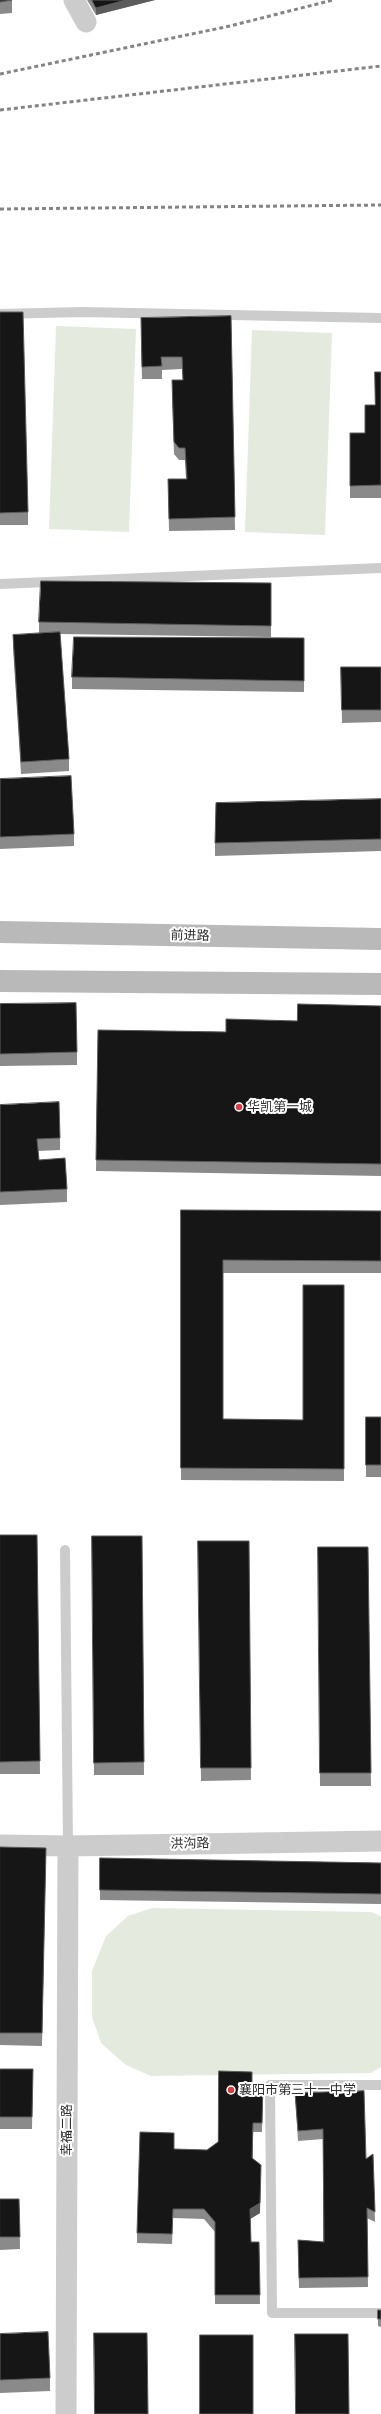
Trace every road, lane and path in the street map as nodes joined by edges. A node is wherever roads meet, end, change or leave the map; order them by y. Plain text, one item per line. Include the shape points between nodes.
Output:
1 (74, 0) edge
2 (86, 22) dead end
3 (0, 314) edge
4 (381, 318) edge
5 (381, 568) edge
6 (0, 584) edge
7 (0, 932) edge
8 (381, 939) edge
9 (0, 981) edge
10 (381, 984) edge
11 (65, 1550) dead end
12 (381, 1841) edge
13 (0, 1845) edge
14 (68, 1846) junction
15 (381, 2085) edge
16 (381, 2313) edge
17 (66, 2414) edge

1 - 2 street
3 - 4 lane via 82,312
5 - 6 lane
7 - 8 main road, 前进路
9 - 10 main road
11 - 14 lane
12 - 14 street, 洪沟路
13 - 14 street, 洪沟路
14 - 17 street, 幸福二路
15 - 16 lane via 270,2085 272,2313

